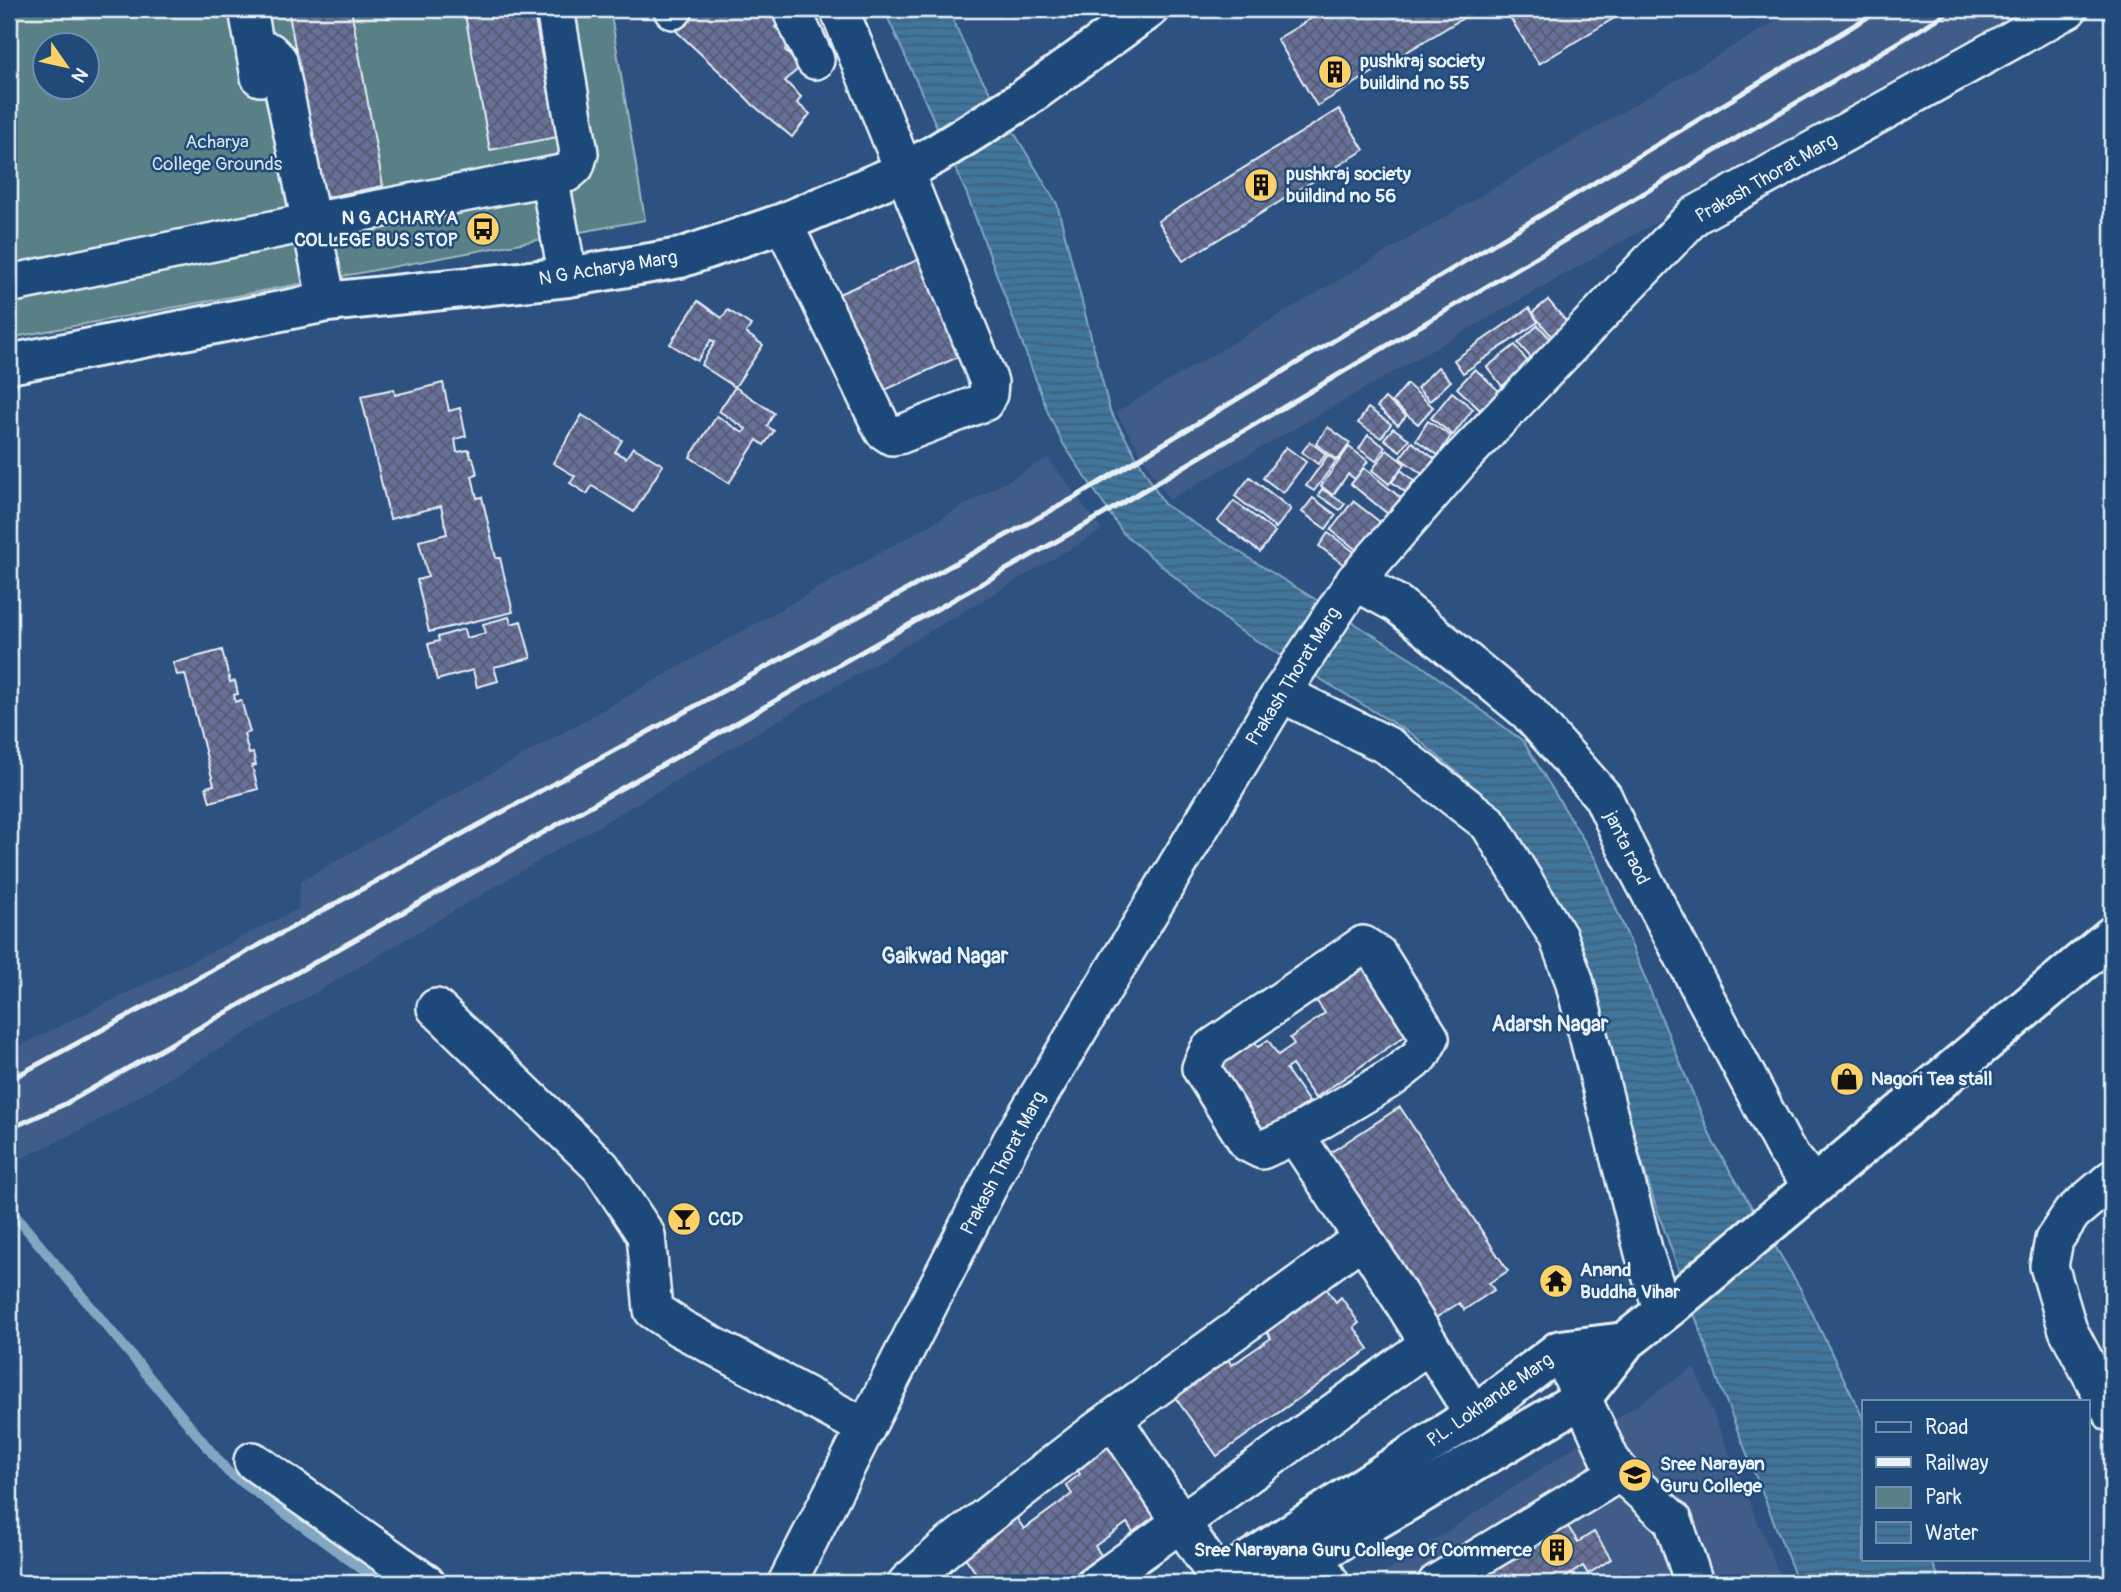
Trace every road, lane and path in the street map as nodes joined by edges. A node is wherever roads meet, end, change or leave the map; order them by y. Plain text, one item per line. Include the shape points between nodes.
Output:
1 (248, 9) edge
2 (555, 9) edge
3 (790, 9) edge
4 (839, 9) edge
5 (1149, 9) edge
6 (2068, 9) edge
7 (815, 60) dead end
8 (920, 162) junction
9 (549, 177) junction
10 (783, 223) junction
11 (298, 225) junction
12 (568, 277) junction
13 (9, 284) edge
14 (327, 302) junction
15 (9, 364) edge
16 (1348, 591) junction
17 (1286, 686) junction
18 (2112, 936) edge
19 (436, 1008) dead end
20 (1295, 1135) junction
21 (2112, 1179) edge
22 (1809, 1190) junction
23 (1363, 1238) junction
24 (1667, 1308) junction
25 (1625, 1342) junction
26 (1429, 1343) junction
27 (1560, 1350) junction
28 (1581, 1399) junction
29 (2112, 1413) edge
30 (1474, 1415) junction
31 (1113, 1419) junction
32 (866, 1428) junction
33 (253, 1461) dead end
34 (1620, 1472) junction
35 (1182, 1522) junction
36 (1322, 1570) edge
37 (943, 1571) edge
38 (1217, 1582) edge
39 (426, 1583) edge
40 (788, 1583) edge
41 (907, 1583) edge
42 (1097, 1583) edge
43 (1274, 1583) edge
44 (1437, 1583) edge
45 (1694, 1583) edge

1 - 11 street via 256,55 270,52 278,60
2 - 9 street via 579,153 567,173
3 - 7 street
4 - 8 street
5 - 8 main road, N G Acharya Marg via 1021,101
6 - 16 street, Prakash Thorat Marg via 1694,216 1464,456
8 - 10 main road, N G Acharya Marg
8 - 10 street via 989,383 984,402 899,435 883,430
9 - 11 street
9 - 12 street
10 - 12 main road, N G Acharya Marg via 680,258
11 - 13 street
11 - 14 street
12 - 14 main road, N G Acharya Marg
14 - 15 main road, N G Acharya Marg
16 - 17 street, Prakash Thorat Marg
16 - 22 street, janta raod via 1397,604 1528,712 1603,797
17 - 24 street via 1388,746 1489,824 1558,937 1570,969 1644,1253
17 - 32 street, Prakash Thorat Marg via 1012,1140
18 - 22 main road
19 - 32 street via 601,1167 646,1235 653,1310
20 - 20 street via 1393,1077 1420,1056 1430,1038 1378,956 1363,944 1209,1050 1201,1069 1248,1143 1262,1150
20 - 23 street
21 - 29 street via 2072,1213 2054,1240 2049,1266 2068,1330
22 - 24 main road
23 - 26 street
23 - 31 street
24 - 25 main road
25 - 27 main road, P.L. Lokhande Marg
25 - 28 main road, P.L. Lokhande Marg
26 - 30 street
26 - 35 street
27 - 28 street
27 - 30 main road, P.L. Lokhande Marg
28 - 34 street
28 - 36 main road, P.L. Lokhande Marg
30 - 38 main road, P.L. Lokhande Marg
31 - 35 street
31 - 37 street
32 - 40 street, Prakash Thorat Marg
33 - 39 street
34 - 44 street
34 - 45 street via 1673,1520
35 - 38 street
35 - 42 street
36 - 43 main road, P.L. Lokhande Marg
37 - 41 street

